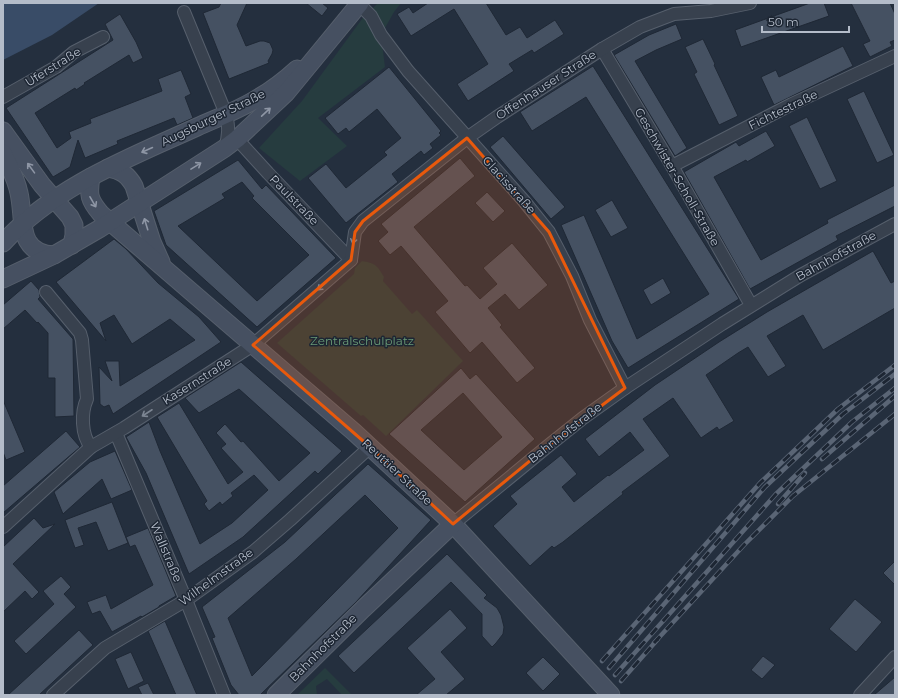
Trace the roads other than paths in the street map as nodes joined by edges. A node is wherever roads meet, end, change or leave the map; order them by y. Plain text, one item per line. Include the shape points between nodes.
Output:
1 (360, 3) edge
2 (750, 3) edge
3 (184, 12) dead end
4 (103, 37) dead end
5 (328, 41) junction
6 (602, 50) junction
7 (895, 56) edge
8 (3, 97) edge
9 (226, 114) junction
10 (3, 131) edge
11 (467, 138) junction
12 (231, 143) junction
13 (3, 153) edge
14 (672, 166) junction
15 (108, 168) junction
16 (91, 177) junction
17 (54, 200) junction
18 (140, 204) junction
19 (110, 222) junction
20 (22, 223) junction
21 (895, 224) edge
22 (3, 243) edge
23 (72, 245) junction
24 (54, 254) junction
25 (352, 260) junction
26 (165, 269) junction
27 (3, 278) edge
28 (46, 292) dead end
29 (751, 305) junction
30 (253, 345) junction
31 (625, 388) junction
32 (116, 433) junction
33 (91, 447) junction
34 (370, 447) junction
35 (453, 524) junction
36 (3, 527) edge
37 (186, 600) junction
38 (895, 657) edge
39 (53, 695) edge
40 (224, 695) edge
41 (276, 695) edge
42 (611, 695) edge
43 (860, 695) edge

1 - 5 main road, Augsburger Straße
1 - 11 street, Glacisstraße via 408,72
2 - 6 street, Offenhauser Straße via 711,11 674,14 640,27
3 - 9 street
4 - 8 street, Uferstraße via 74,52 56,67
5 - 9 main road, Augsburger Straße via 257,99
12 -> 5 main road, Augsburger Straße via 286,93
6 - 11 street, Offenhauser Straße
6 - 14 street, Geschwister-Scholl-Straße
7 - 14 street, Fichtestraße via 792,104
9 - 12 street
9 -> 15 main road, Augsburger Straße
17 -> 10 main road
11 -> 25 street, Offenhauser Straße via 366,218 355,232
11 - 31 street, Glacisstraße via 549,232
18 -> 12 main road, Augsburger Straße
12 - 25 street, Paulstraße via 268,173
13 - 20 main road via 15,177
14 - 29 street, Geschwister-Scholl-Straße
15 - 16 main road
15 - 18 main road via 122,172 131,180
16 - 17 main road
16 -> 19 main road via 88,190 90,198 93,205
17 - 20 main road
17 - 23 main road via 74,225
18 - 19 main road
26 -> 18 main road, Reuttier Straße via 152,242
19 - 23 main road
19 - 26 main road, Reuttier Straße
20 - 22 main road
20 - 24 main road via 26,238 36,250
21 - 29 street, Bahnhofstraße
23 - 24 main road
24 - 27 main road
25 -> 30 street, Kasernstraße
26 - 30 main road, Reuttier Straße
28 - 33 street via 80,333 86,399 83,406 84,425 87,442
29 - 31 street, Bahnhofstraße
30 -> 32 street, Kasernstraße
30 - 34 main road, Reuttier Straße
31 - 35 street, Bahnhofstraße via 583,418
32 - 33 street, Kasernstraße
32 - 37 street, Wallstraße
33 - 36 street, Kasernstraße
34 - 35 main road, Reuttier Straße
34 - 37 street, Wilhelmstraße via 252,552
35 - 41 main road, Bahnhofstraße
35 - 42 main road, Reuttier Straße
37 - 39 street, Wilhelmstraße via 105,648
37 - 40 street, Wallstraße
38 - 43 street

